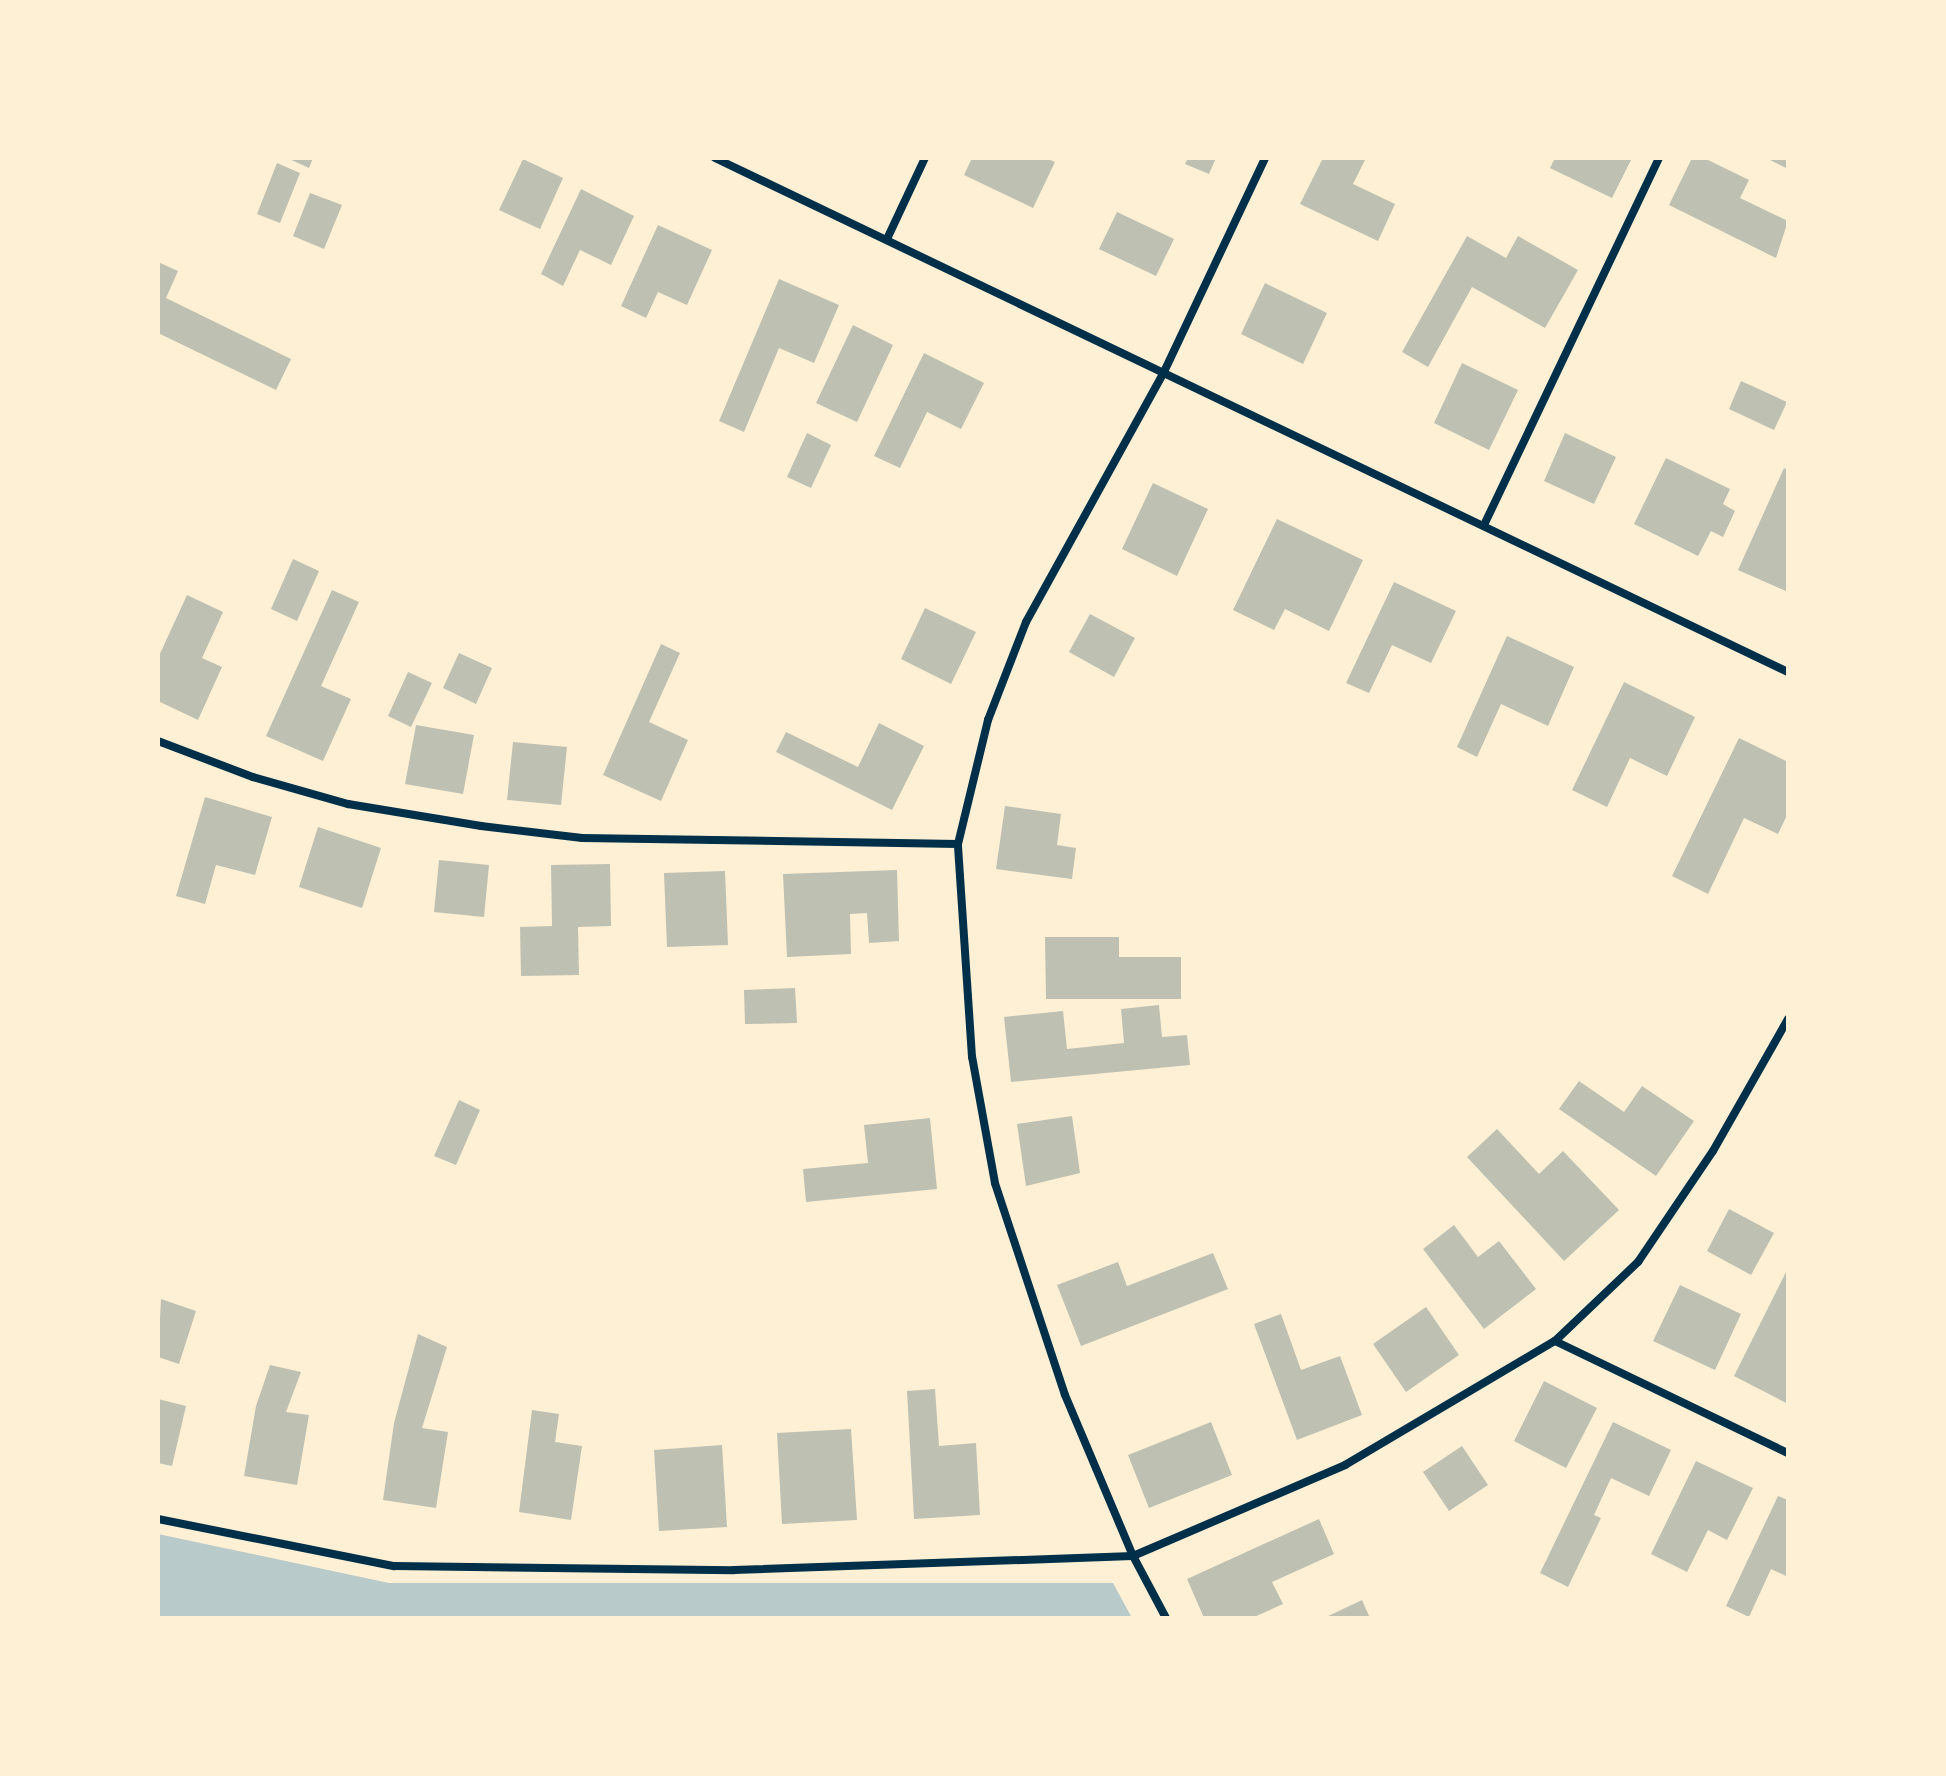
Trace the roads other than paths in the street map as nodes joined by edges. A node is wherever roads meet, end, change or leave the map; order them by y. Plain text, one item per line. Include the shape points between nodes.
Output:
1 (715, 158) edge
2 (925, 158) edge
3 (1265, 158) edge
4 (1659, 158) edge
5 (887, 239) junction
6 (1163, 374) junction
7 (1484, 525) junction
8 (1788, 672) edge
9 (158, 741) edge
10 (958, 844) junction
11 (1788, 1019) edge
12 (1555, 1341) junction
13 (1788, 1453) edge
14 (158, 1519) edge
15 (1133, 1556) junction
16 (1166, 1618) edge

1 - 5 street
2 - 5 street
3 - 6 street
4 - 7 street
5 - 6 street
6 - 7 street
6 - 10 street via 1026,622 988,720
7 - 8 street
9 - 10 street via 253,777 348,804 481,826 582,838
10 - 15 street via 972,1057 995,1183 1065,1395
11 - 12 street via 1713,1151 1638,1262
12 - 13 street
12 - 15 street via 1345,1465
14 - 15 street via 394,1566 734,1570
15 - 16 street

